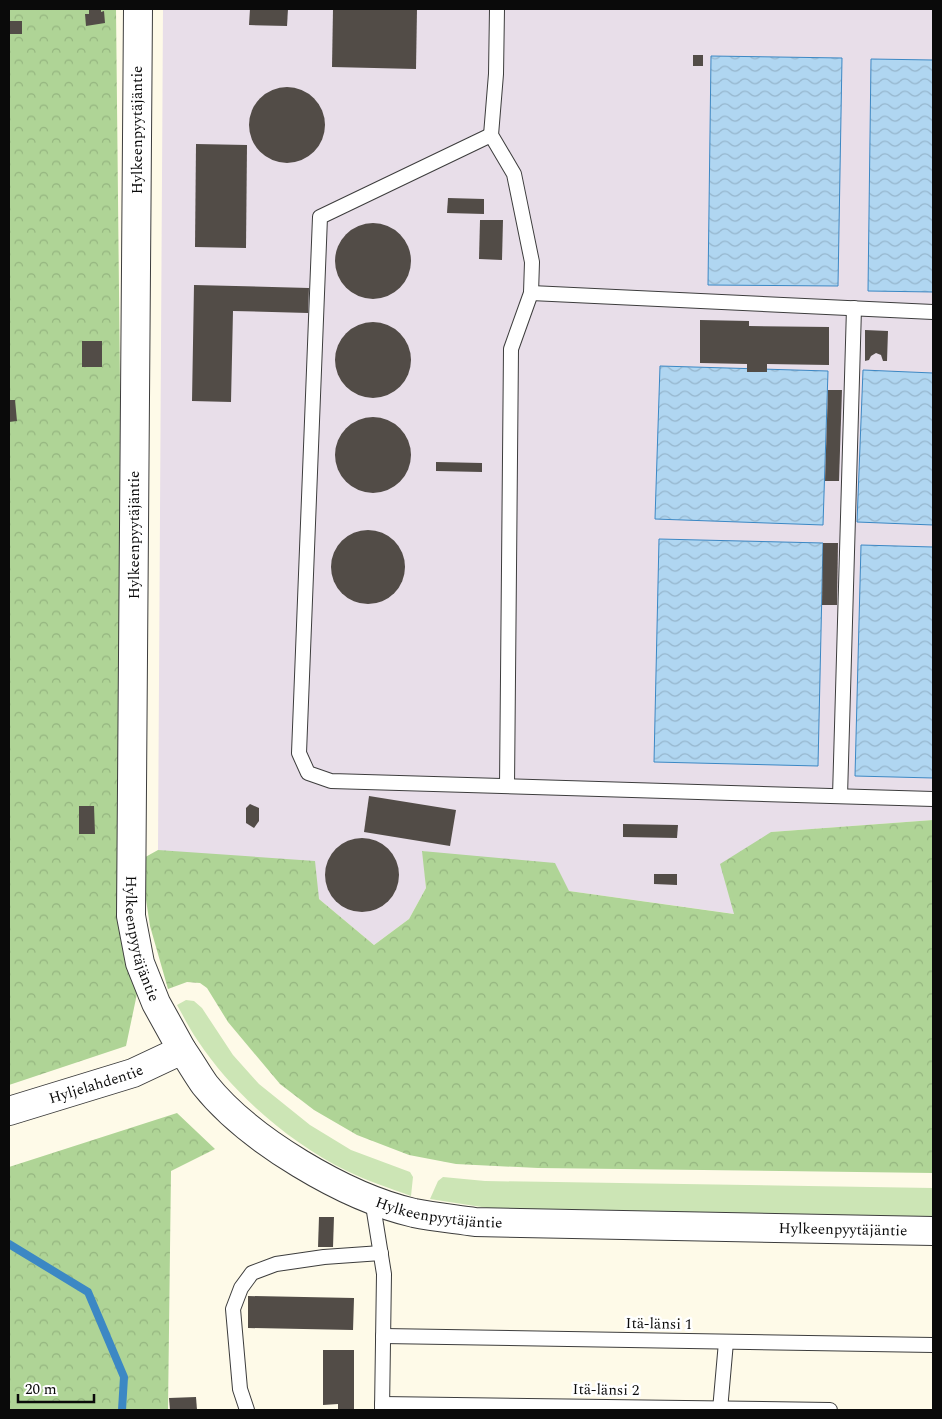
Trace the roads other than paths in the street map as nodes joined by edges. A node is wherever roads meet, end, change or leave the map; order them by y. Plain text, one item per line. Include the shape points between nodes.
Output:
1 (138, 9) edge
2 (497, 9) edge
3 (491, 135) junction
4 (532, 293) junction
5 (854, 308) junction
6 (933, 312) edge
7 (507, 786) junction
8 (840, 796) junction
9 (933, 799) edge
10 (182, 1050) junction
11 (9, 1111) edge
12 (372, 1199) junction
13 (933, 1231) edge
14 (381, 1253) junction
15 (384, 1336) junction
16 (726, 1342) junction
17 (933, 1345) edge
18 (382, 1407) edge
19 (720, 1409) edge
20 (247, 1410) edge
21 (830, 1410) edge

1 - 10 street, Hylkeenpyytäjäntie via 131,916 140,963 156,1002
2 - 3 lane
3 - 4 lane via 514,174 532,262
3 - 7 lane via 320,217 299,753 308,773 331,781
4 - 5 lane
4 - 7 lane via 511,349
5 - 6 lane
5 - 8 lane
7 - 8 lane
8 - 9 lane
10 - 11 street, Hyljelahdentie via 134,1073
10 - 12 street, Hylkeenpyytäjäntie via 206,1086 241,1120 285,1154 321,1176
12 - 13 street, Hylkeenpyytäjäntie via 414,1212 474,1222
12 - 14 lane
14 - 15 lane
14 - 20 lane via 276,1264 252,1273 241,1288 233,1309 240,1389
15 - 16 lane, Itä-länsi 1
15 - 18 lane
16 - 17 lane, Itä-länsi 1
16 - 19 lane
18 - 19 lane, Itä-länsi 2
19 - 21 lane, Itä-länsi 2

